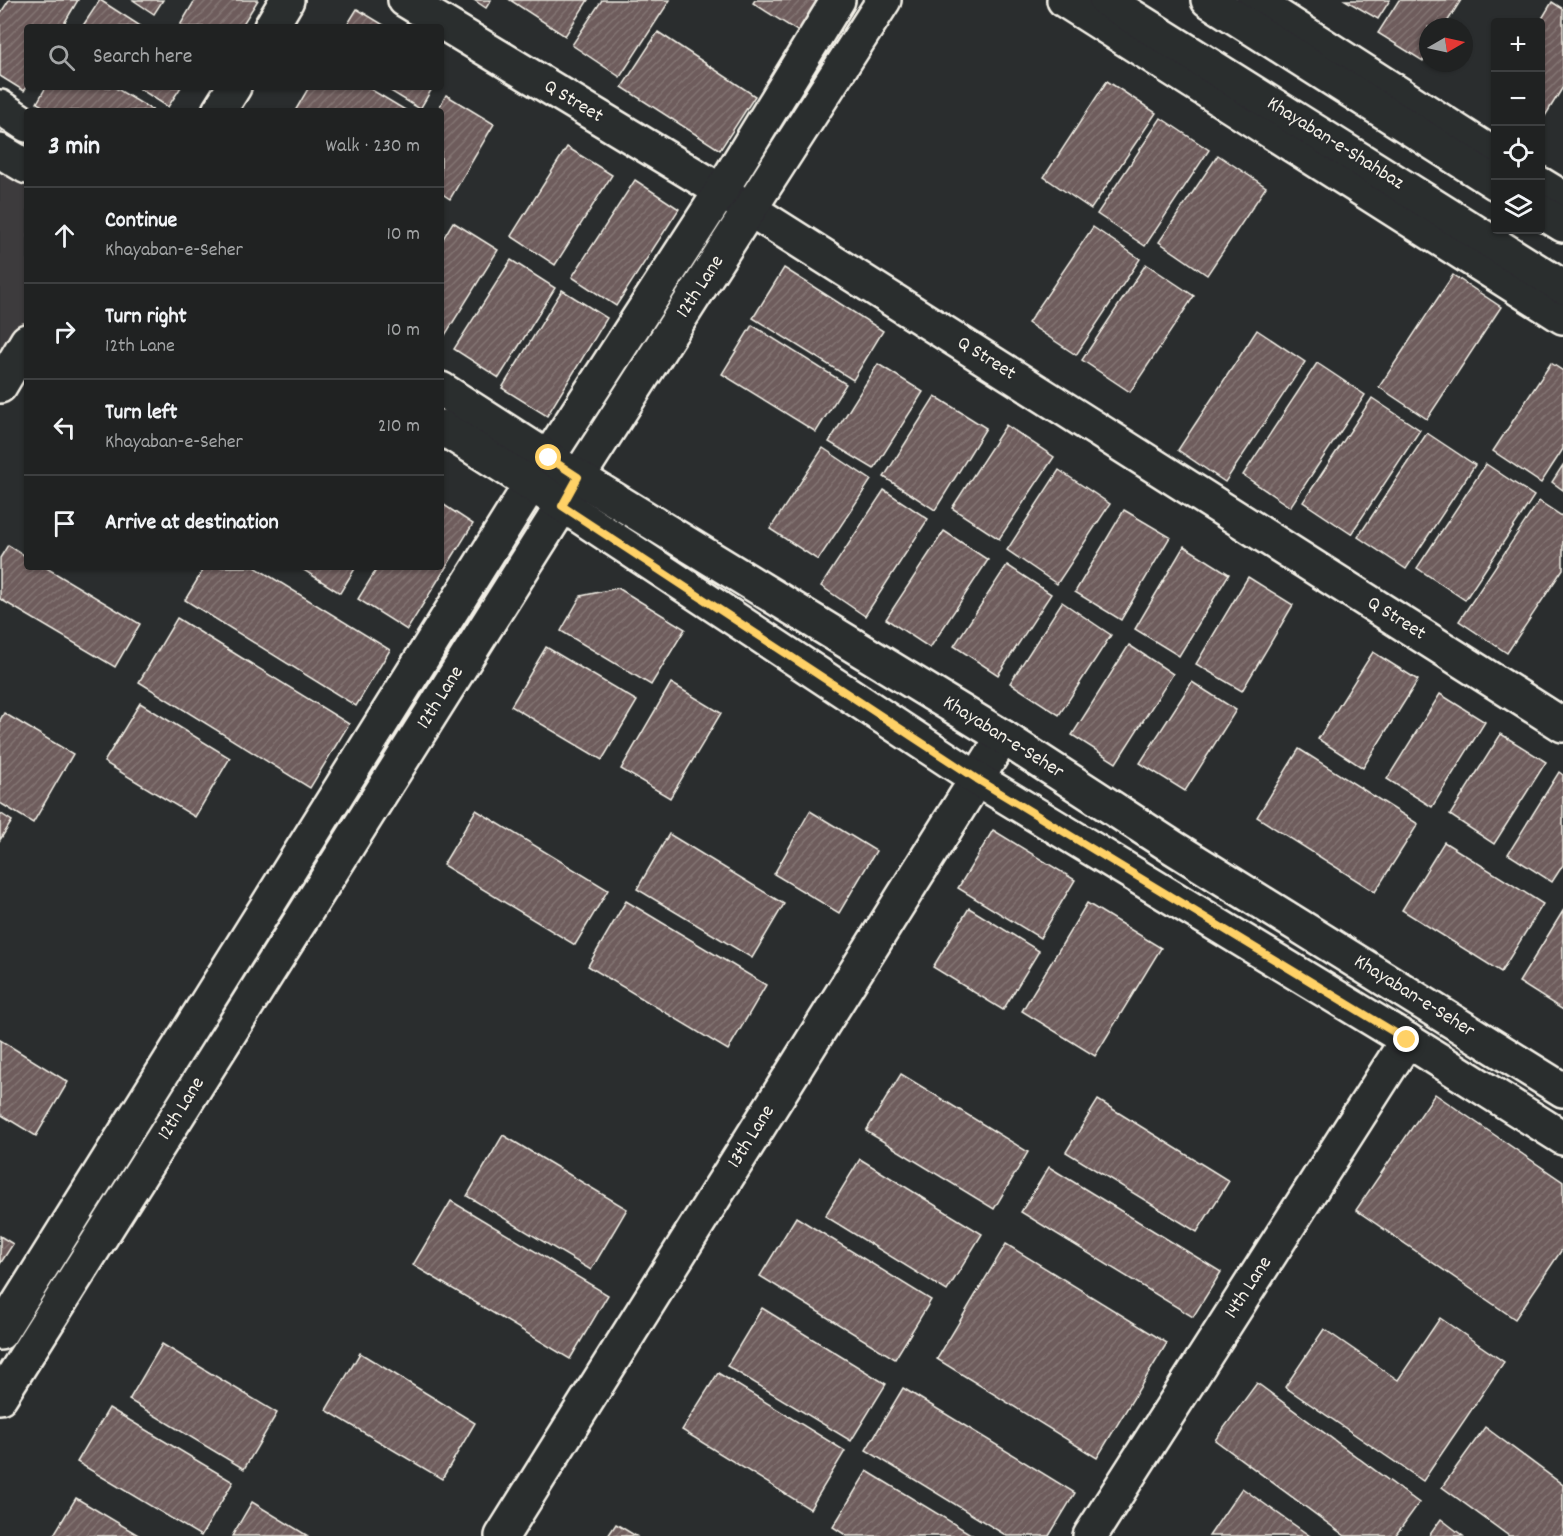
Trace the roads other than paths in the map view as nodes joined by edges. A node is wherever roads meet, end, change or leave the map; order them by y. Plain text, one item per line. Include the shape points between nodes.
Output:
1 (287, 0) edge
2 (405, 0) edge
3 (838, 0) edge
4 (884, 0) edge
5 (1064, 0) edge
6 (1106, 0) edge
7 (1208, 0) edge
8 (1253, 0) edge
9 (273, 24) edge
10 (232, 90) edge
11 (0, 107) edge
12 (221, 108) edge
13 (24, 123) edge
14 (0, 151) edge
15 (1491, 153) edge
16 (24, 165) edge
17 (1491, 180) edge
18 (1545, 187) edge
19 (720, 191) junction
20 (1563, 198) edge
21 (751, 210) junction
22 (1545, 214) edge
23 (1563, 225) edge
24 (1563, 287) edge
25 (1563, 317) edge
26 (24, 346) edge
27 (0, 386) edge
28 (444, 391) edge
29 (444, 429) edge
30 (549, 458) junction
31 (578, 477) junction
32 (531, 484) junction
33 (562, 506) junction
34 (1563, 724) edge
35 (1003, 737) junction
36 (977, 779) junction
37 (1407, 1040) junction
38 (1563, 1089) edge
39 (1563, 1138) edge
40 (0, 1333) edge
41 (0, 1397) edge
42 (502, 1536) edge
43 (1090, 1536) edge

1 - 9 street
2 - 19 street, Q Street
3 - 19 street, 12th Lane
4 - 21 street, 12th Lane
5 - 25 street
6 - 24 street, Khayaban-e-Shahbaz
7 - 17 street
8 - 15 street
10 - 12 street
11 - 13 street
14 - 16 street
18 - 20 street
19 - 21 street, Q Street
19 - 30 street, 12th Lane
21 - 31 street, 12th Lane
21 - 34 street, Q Street
22 - 23 street
26 - 27 street
28 - 30 street, Khayaban-e-Seher
29 - 32 street, Khayaban-e-Seher
30 - 31 street, Khayaban-e-Seher
30 - 32 street, 12th Lane
31 - 33 street, 12th Lane
31 - 35 street, Khayaban-e-Seher
32 - 33 street, Khayaban-e-Seher
32 - 40 street, 12th Lane
33 - 36 street, Khayaban-e-Seher
33 - 41 street, 12th Lane
35 - 36 street, 13th Lane
35 - 38 street, Khayaban-e-Seher
36 - 37 street, Khayaban-e-Seher
36 - 42 street, 13th Lane
37 - 39 street, Khayaban-e-Seher
37 - 43 street, 14th Lane

